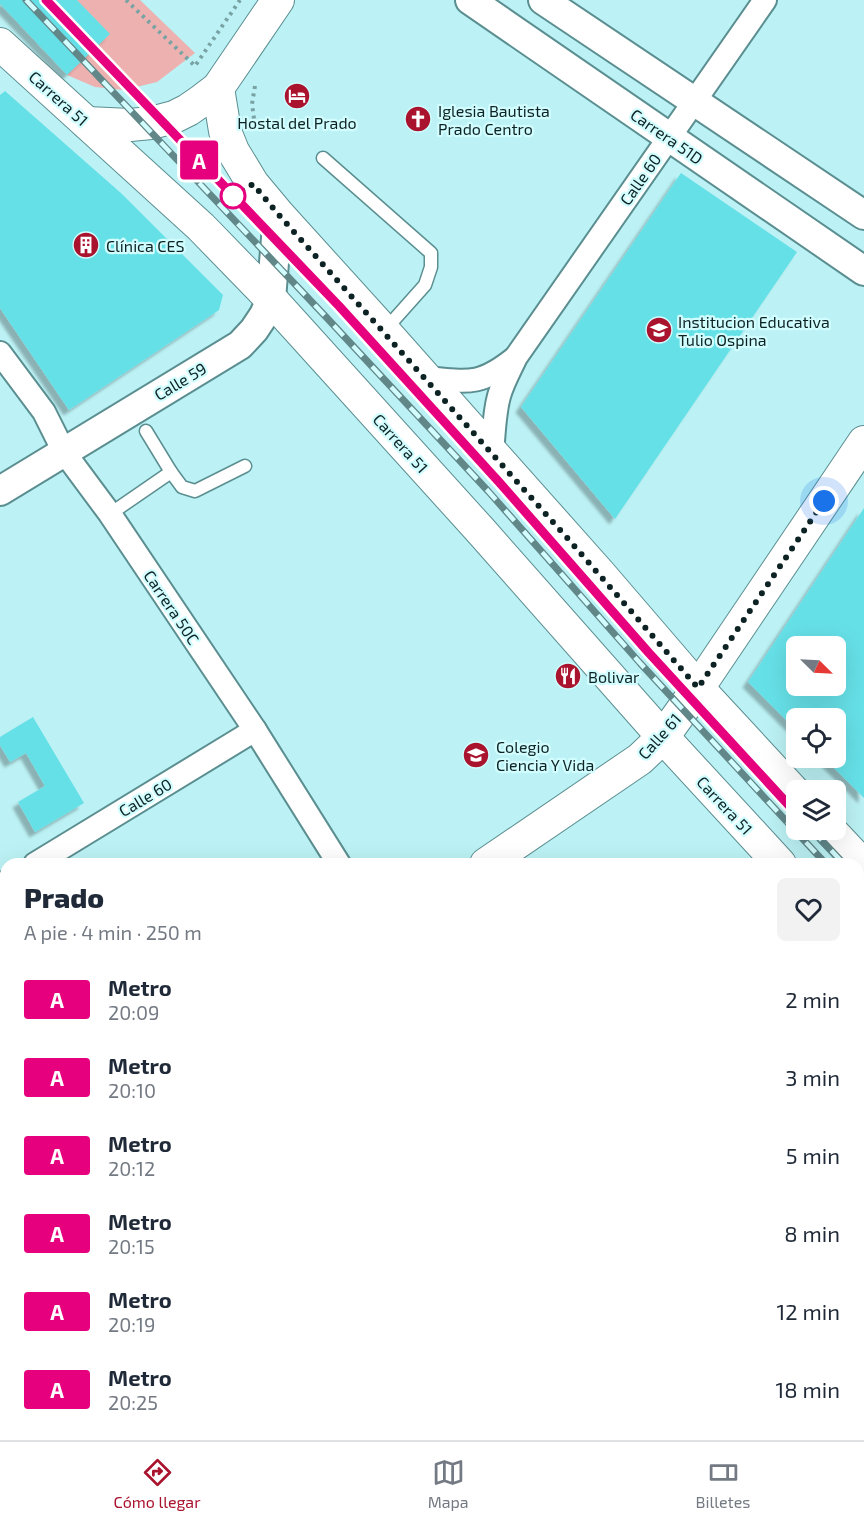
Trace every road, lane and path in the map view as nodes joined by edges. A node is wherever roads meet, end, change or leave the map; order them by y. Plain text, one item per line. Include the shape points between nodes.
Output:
1 (126, 0) edge
2 (240, 0) edge
3 (278, 0) edge
4 (470, 0) edge
5 (543, 0) edge
6 (765, 0) edge
7 (0, 44) edge
8 (255, 82) dead end
9 (218, 88) junction
10 (695, 100) junction
11 (87, 123) junction
12 (256, 131) dead end
13 (669, 138) junction
14 (323, 158) dead end
15 (278, 214) junction
16 (864, 215) edge
17 (864, 271) edge
18 (271, 299) junction
19 (384, 331) junction
20 (0, 353) edge
21 (516, 357) junction
22 (426, 378) junction
23 (146, 431) dead end
24 (864, 442) edge
25 (64, 452) junction
26 (492, 452) junction
27 (245, 466) dead end
28 (171, 472) junction
29 (0, 490) edge
30 (110, 514) junction
31 (698, 688) junction
32 (255, 730) junction
33 (663, 737) junction
34 (786, 783) edge
35 (839, 840) edge
36 (45, 858) edge
37 (335, 858) edge
38 (500, 858) edge
39 (774, 858) edge
40 (856, 858) edge

1 - 2 path via 195,66
3 - 9 main road
4 - 13 street, Carrera 51D
5 - 10 street
6 - 10 street, Calle 60
7 - 11 main road, Carrera 51
8 - 12 path via 252,104
9 - 11 main road via 174,117 151,123
9 - 15 main road via 233,152
10 - 13 street, Calle 60
10 - 16 street
11 - 18 main road, Carrera 51 via 201,227
13 - 17 street, Carrera 51D
13 - 21 street, Calle 60
14 - 19 lane via 431,253 425,285
15 - 18 street, Calle 59
15 - 19 main road
18 - 25 street, Calle 59 via 254,330 240,345
18 - 33 main road, Carrera 51
19 - 22 main road
20 - 25 street, Carrera 50C via 44,412
21 - 22 street, Calle 60 via 500,370 474,381
21 - 26 street, Calle 60 via 499,394
22 - 26 main road
23 - 28 lane
24 - 31 main road, Calle 61
25 - 29 street, Calle 59
25 - 30 street, Carrera 50C
26 - 31 main road
27 - 28 lane via 195,491 182,486
28 - 30 lane
30 - 32 street, Carrera 50C
31 - 33 main road, Calle 61
31 - 34 main road
32 - 36 street, Calle 60
32 - 37 street, Carrera 50C
33 - 38 main road, Calle 61 via 640,759
33 - 39 main road, Carrera 51
35 - 40 main road

